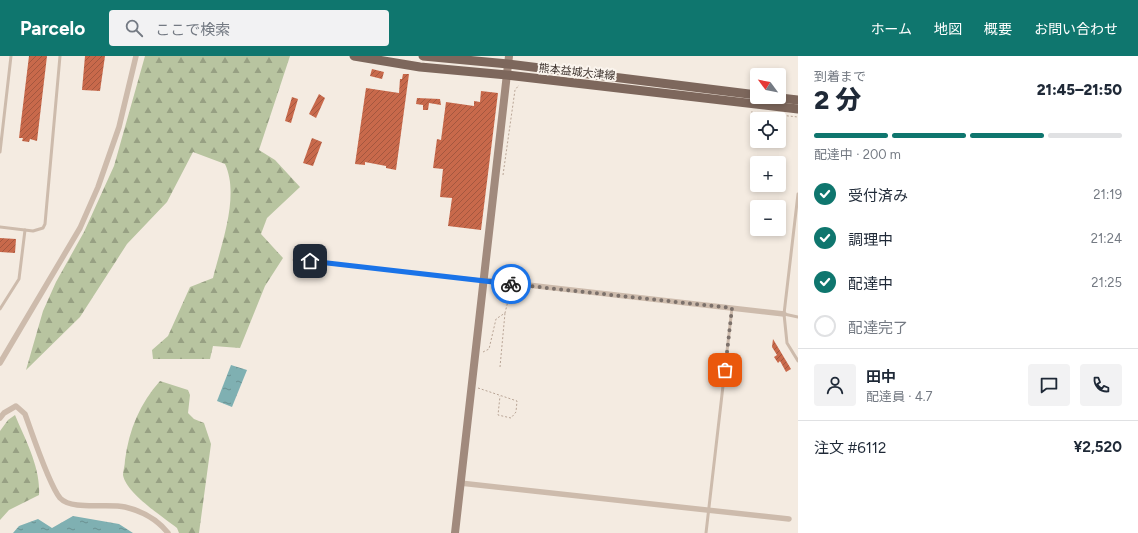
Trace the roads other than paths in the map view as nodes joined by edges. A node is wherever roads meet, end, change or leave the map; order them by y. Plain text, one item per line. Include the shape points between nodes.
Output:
1 (11, 56) edge
2 (60, 56) edge
3 (136, 56) edge
4 (354, 56) edge
5 (423, 56) edge
6 (509, 60) edge
7 (507, 75) junction
8 (750, 94) edge
9 (786, 99) edge
10 (798, 100) edge
11 (798, 109) edge
12 (0, 152) edge
13 (798, 194) edge
14 (0, 227) edge
15 (25, 230) junction
16 (294, 260) dead end
17 (484, 280) junction
18 (732, 308) junction
19 (0, 309) edge
20 (784, 314) junction
21 (798, 317) edge
22 (798, 361) edge
23 (0, 363) edge
24 (0, 418) edge
25 (460, 483) junction
26 (709, 509) junction
27 (789, 519) dead end
28 (168, 533) edge
29 (454, 533) edge
30 (706, 533) edge

1 - 12 lane
2 - 15 lane via 45,224 39,230
3 - 23 street via 119,127 98,187 80,228
4 - 7 main road, 熊本益城大津線 via 420,67
5 - 6 main road, 熊本益城大津線
6 - 7 street
6 - 8 main road, 熊本益城大津線
7 - 11 main road, 熊本益城大津線
7 - 17 street
9 - 10 main road
13 - 20 lane
14 - 15 lane
15 - 19 lane via 19,280
16 - 17 lane
17 - 18 street
17 - 25 street
18 - 20 street
18 - 26 lane
20 - 21 lane
20 - 22 lane via 787,343
24 - 28 street via 16,406 25,414 50,478 59,497 67,504 124,506 145,513 163,526
25 - 26 street
25 - 29 street
26 - 27 street
26 - 30 lane

